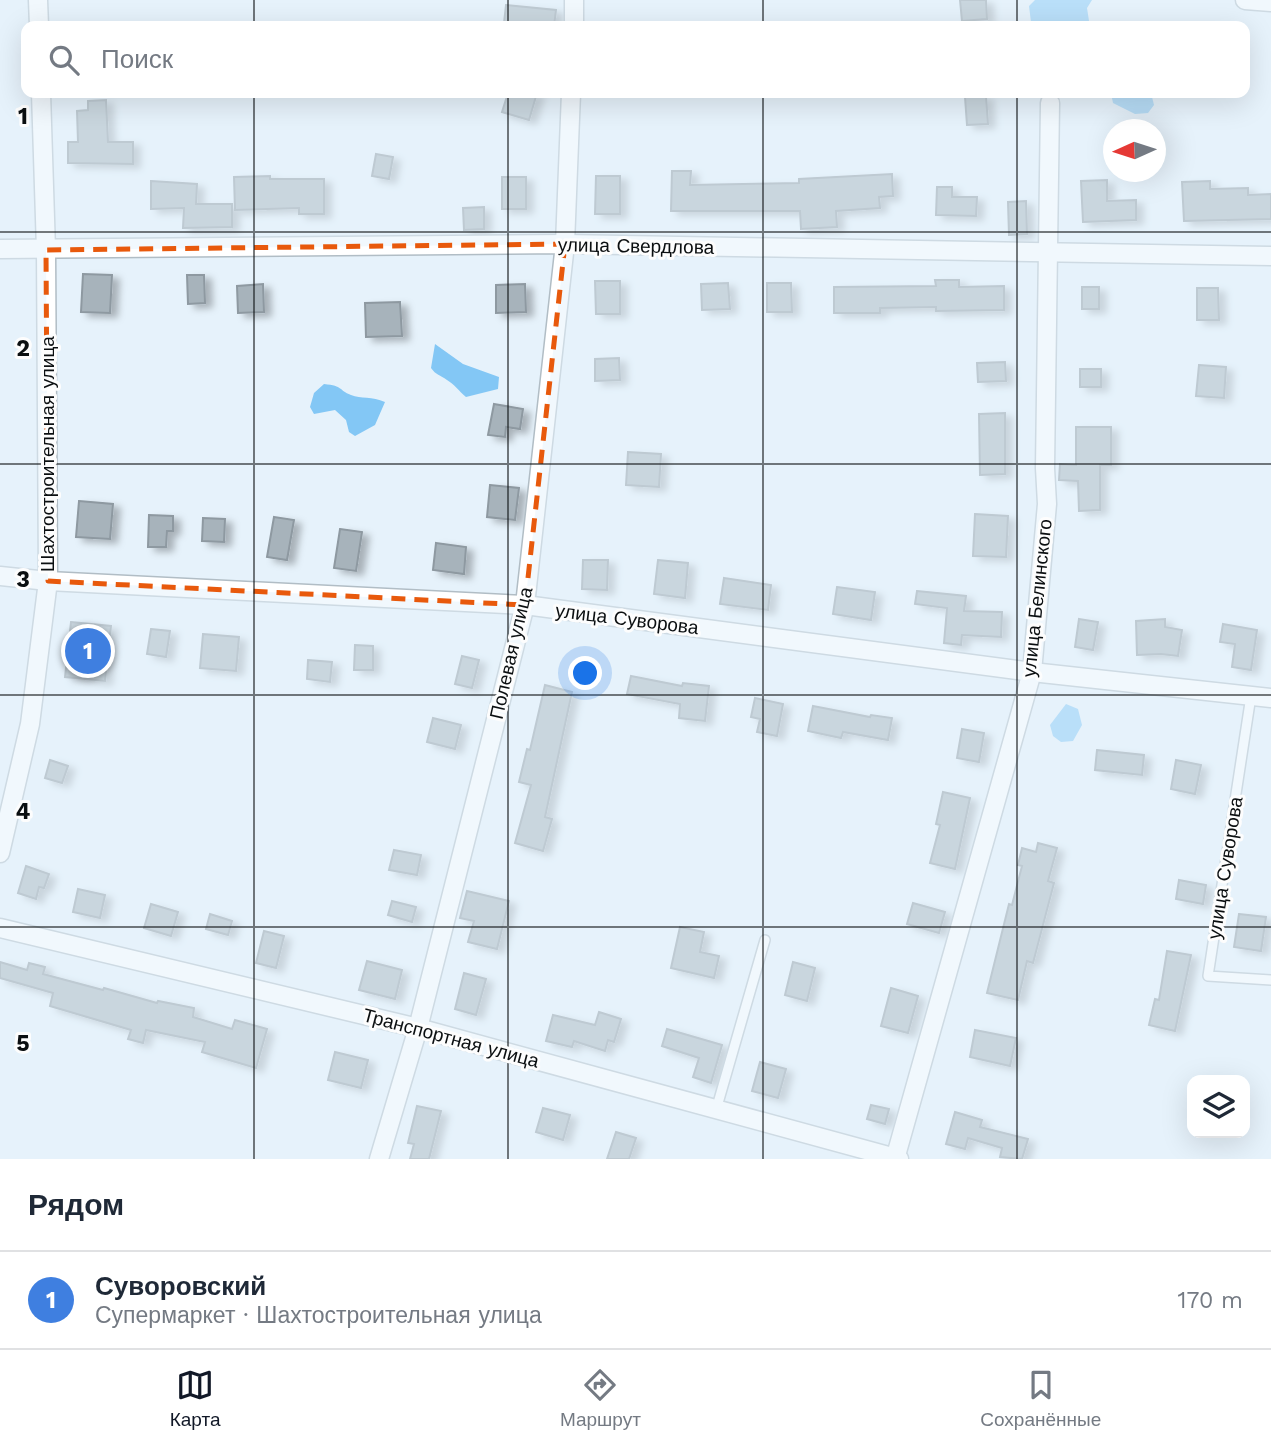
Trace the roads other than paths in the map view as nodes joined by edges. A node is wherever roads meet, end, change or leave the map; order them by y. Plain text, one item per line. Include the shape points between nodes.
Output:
1 (38, 0) edge
2 (574, 0) edge
3 (1245, 0) edge
4 (1271, 2) edge
5 (38, 21) edge
6 (574, 21) edge
7 (41, 98) edge
8 (571, 98) edge
9 (1050, 103) dead end
10 (565, 244) junction
11 (0, 249) edge
12 (46, 250) junction
13 (1049, 253) junction
14 (1271, 256) edge
15 (0, 576) edge
16 (48, 581) junction
17 (526, 605) junction
18 (1032, 672) junction
19 (1251, 696) junction
20 (1271, 698) edge
21 (0, 853) edge
22 (0, 928) edge
23 (765, 940) dead end
24 (1271, 980) edge
25 (418, 1028) junction
26 (716, 1110) junction
27 (379, 1159) edge
28 (896, 1159) edge

1 - 5 street
2 - 6 street
3 - 4 street
7 - 12 street, Шахтостроительная улица
8 - 10 street, Полевая улица
9 - 13 street, улица Белинского
10 - 12 street, улица Свердлова
10 - 13 street, улица Свердлова
10 - 17 street, Полевая улица
11 - 12 street, улица Свердлова
12 - 16 street, Шахтостроительная улица
13 - 14 street, улица Свердлова
13 - 18 street, улица Белинского via 1047,504
15 - 16 street, улица Суворова
16 - 17 street, улица Суворова
16 - 21 street, Шахтостроительная улица via 30,724
17 - 18 street, улица Суворова
17 - 25 street, Полевая улица
18 - 19 street, улица Суворова
18 - 28 street, улица Белинского
19 - 20 street, улица Суворова
19 - 24 lane, улица Суворова via 1208,976
22 - 25 street, Транспортная улица
23 - 26 lane
25 - 26 street, Транспортная улица
25 - 27 street, Полевая улица
26 - 28 street, Транспортная улица

